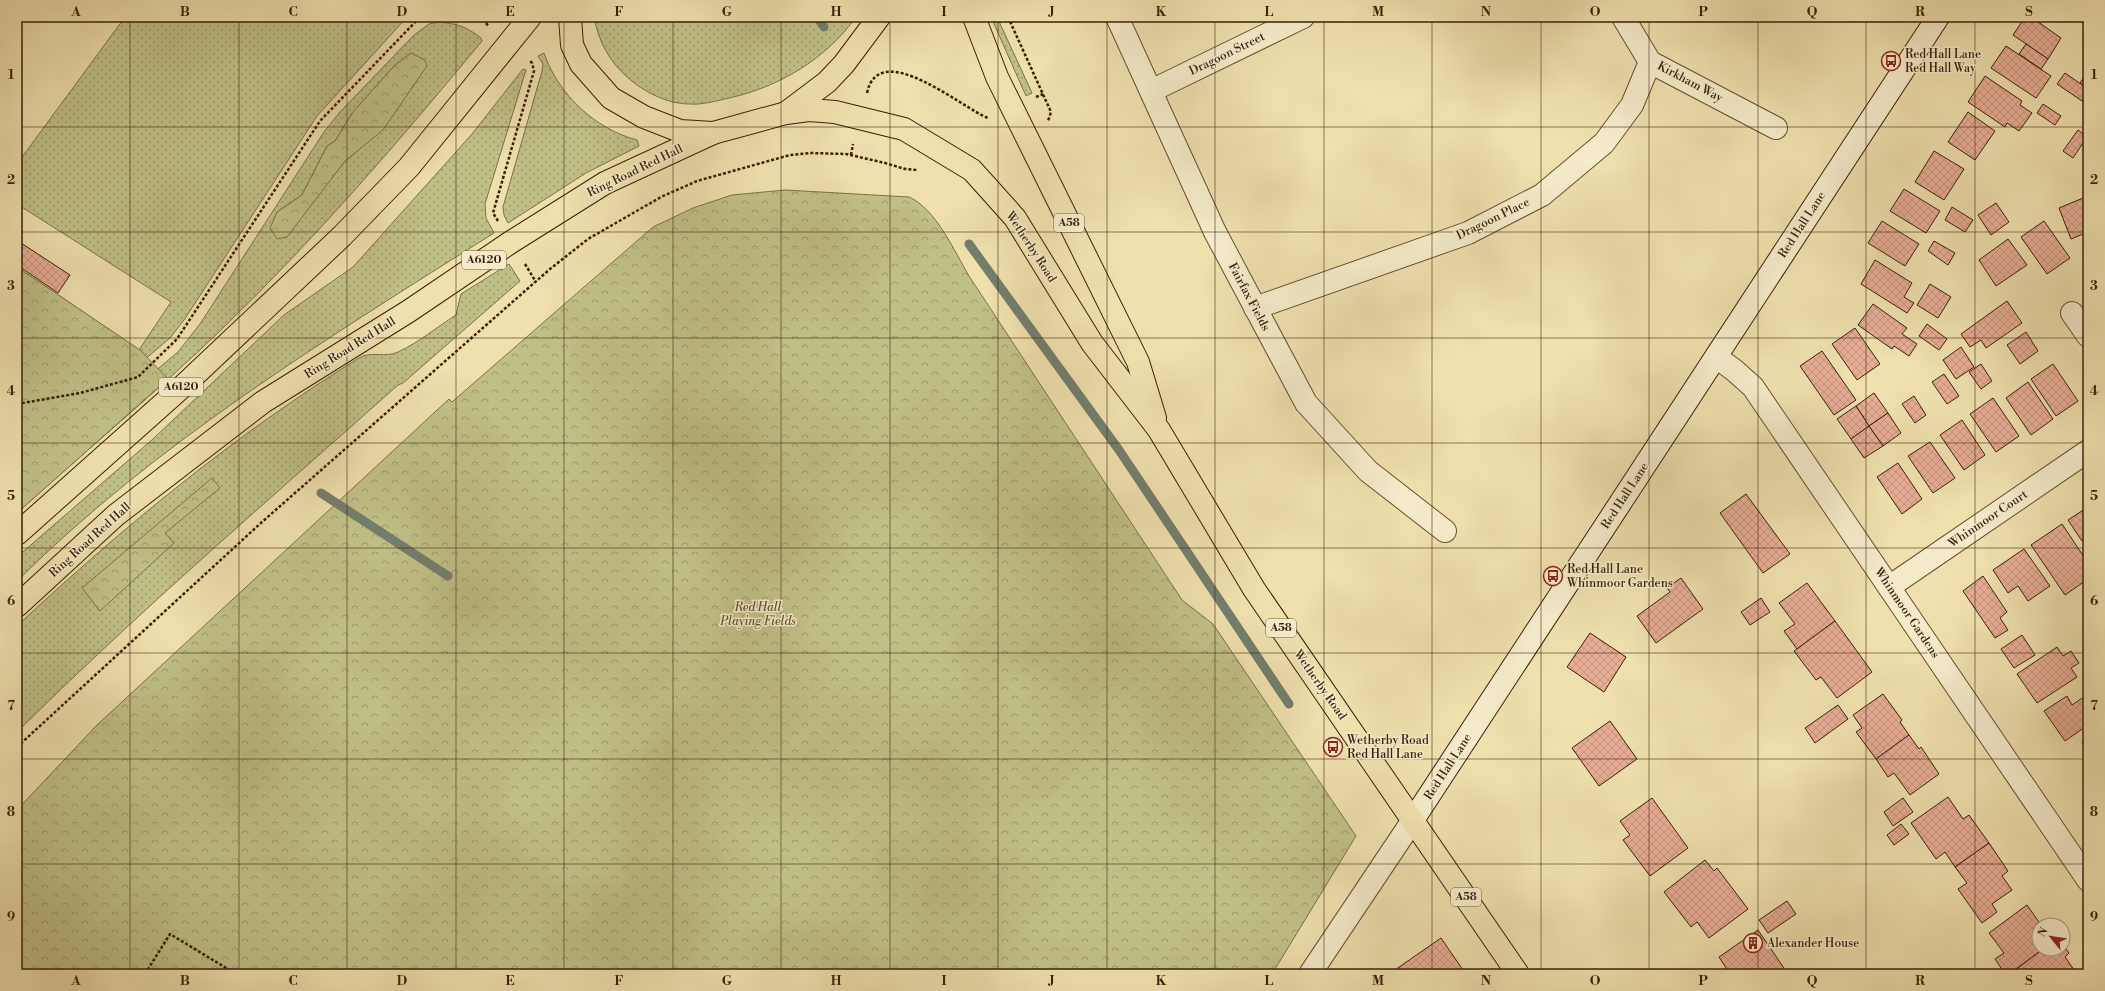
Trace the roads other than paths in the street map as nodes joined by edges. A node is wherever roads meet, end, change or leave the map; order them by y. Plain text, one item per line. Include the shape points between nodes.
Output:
1 (530, 17) edge
2 (570, 17) edge
3 (879, 17) edge
4 (974, 17) edge
5 (1117, 17) edge
6 (1302, 17) edge
7 (1623, 17) edge
8 (1938, 17) edge
9 (1650, 62) junction
10 (1150, 91) junction
11 (786, 113) junction
12 (1776, 128) dead end
13 (713, 133) junction
14 (1255, 308) junction
15 (2072, 313) dead end
16 (2088, 336) edge
17 (1716, 356) junction
18 (1159, 430) junction
19 (2088, 451) edge
20 (1445, 531) dead end
21 (17, 534) edge
22 (1889, 587) junction
23 (17, 606) edge
24 (1414, 820) junction
25 (2088, 880) edge
26 (1310, 974) edge
27 (1518, 974) edge

1 - 21 main road, A6120 via 409,167 342,236 182,387
2 - 13 main road via 572,45 581,64 611,98 644,117 680,131
3 - 11 main road via 844,64 827,82
4 - 18 main road, Wetherby Road / A58 via 997,77 1138,362
5 - 10 street, Fairfax Fields
6 - 10 street, Dragoon Street
7 - 9 street, Kirkham Way
8 - 17 street, Red Hall Lane
9 - 12 street, Kirkham Way
9 - 14 street, Dragoon Place via 1632,105 1604,143 1542,195 1468,233
10 - 14 street, Fairfax Fields via 1214,232
11 - 13 main road
11 - 18 main road, Wetherby Road / A58 via 809,110 835,112 904,130 972,170 1015,218 1092,343
13 - 23 main road, Ring Road Red Hall / A6120 via 605,183 409,311 263,402 116,515
14 - 20 street, Fairfax Fields via 1306,402 1368,471
15 - 16 street
17 - 22 street, Whinmoor Gardens via 1753,387
17 - 24 street, Red Hall Lane
18 - 24 main road, Wetherby Road / A58 via 1254,589
19 - 22 street, Whinmoor Court
22 - 25 street, Whinmoor Gardens
24 - 26 street, Red Hall Lane
24 - 27 main road, Wetherby Road / A58

